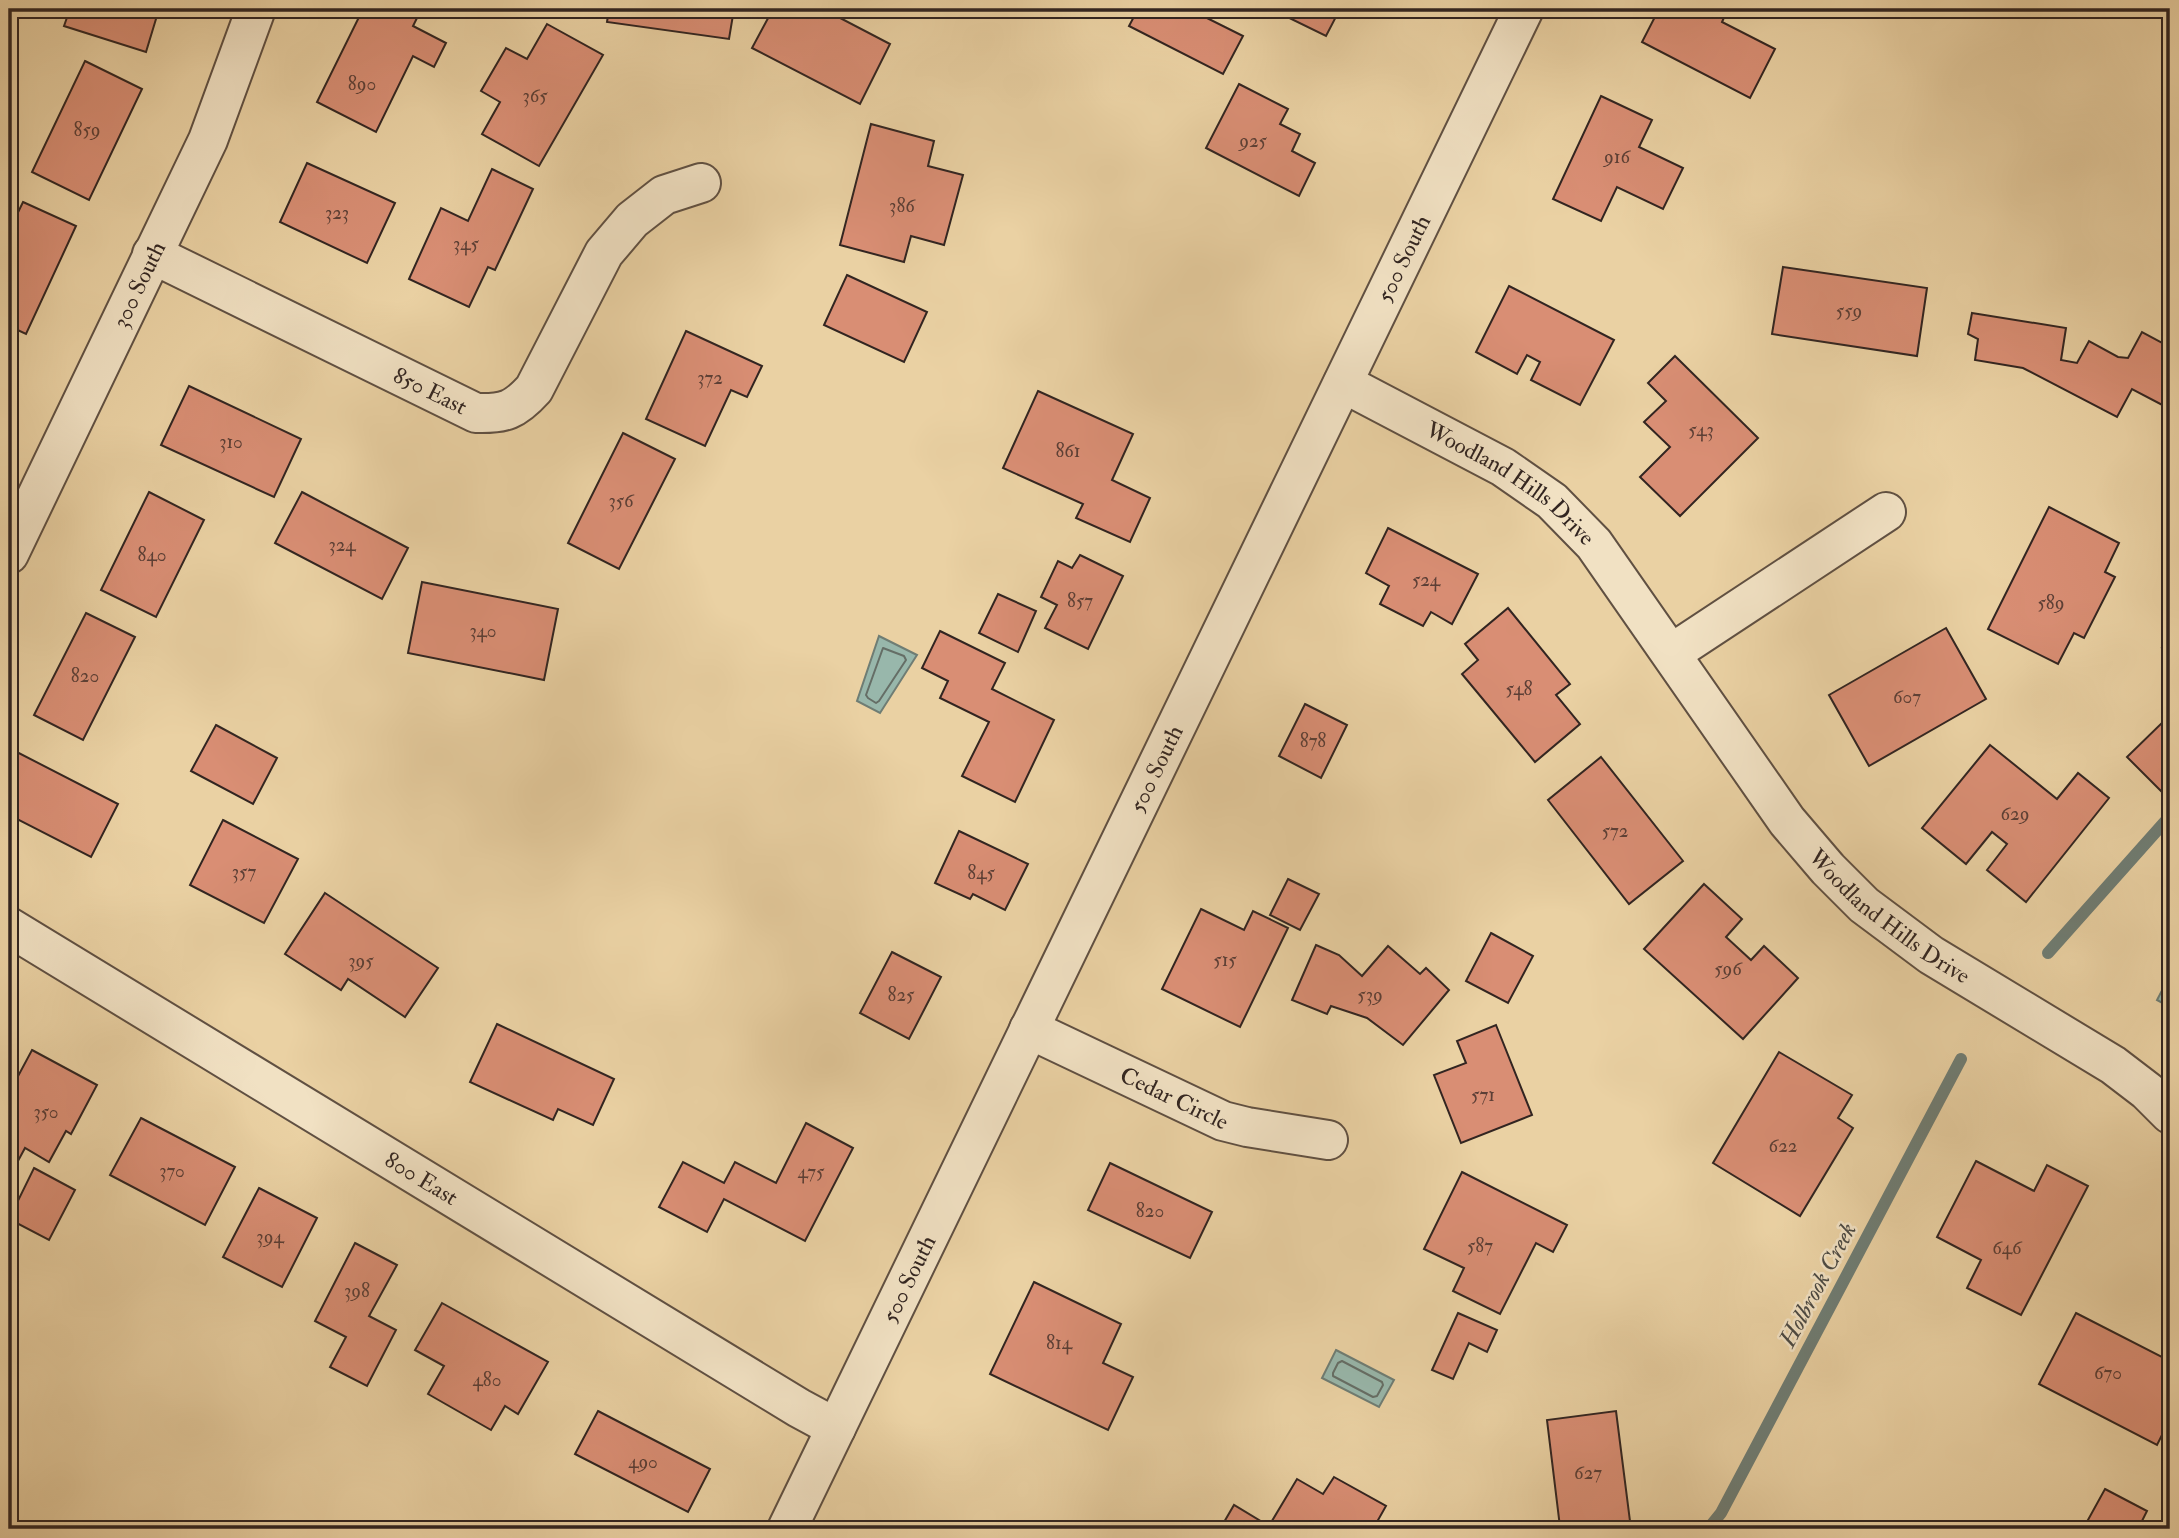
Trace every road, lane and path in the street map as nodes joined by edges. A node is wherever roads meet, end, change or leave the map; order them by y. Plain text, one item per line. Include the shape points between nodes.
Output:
1 (256, 9) edge
2 (1524, 9) edge
3 (701, 183) dead end
4 (152, 254) junction
5 (1343, 383) junction
6 (1886, 512) dead end
7 (9, 554) edge
8 (1672, 653) junction
9 (9, 927) edge
10 (1029, 1029) junction
11 (2170, 1114) edge
12 (1328, 1140) dead end
13 (836, 1428) junction
14 (787, 1529) edge

1 - 4 street, 300 South via 208,140
2 - 5 street, 500 South
3 - 4 street, 850 East via 664,195 632,220 604,253 534,389 519,405 498,414 476,413
4 - 7 street, 300 South
5 - 8 street, Woodland Hills Drive via 1503,467 1552,501 1594,544
5 - 10 street, 500 South
6 - 8 street
8 - 11 street, Woodland Hills Drive via 1787,821 1864,905 1970,981 2113,1066
9 - 13 street, 800 East
10 - 12 street, Cedar Circle via 1223,1121
10 - 13 street, 500 South
13 - 14 street, 500 South

